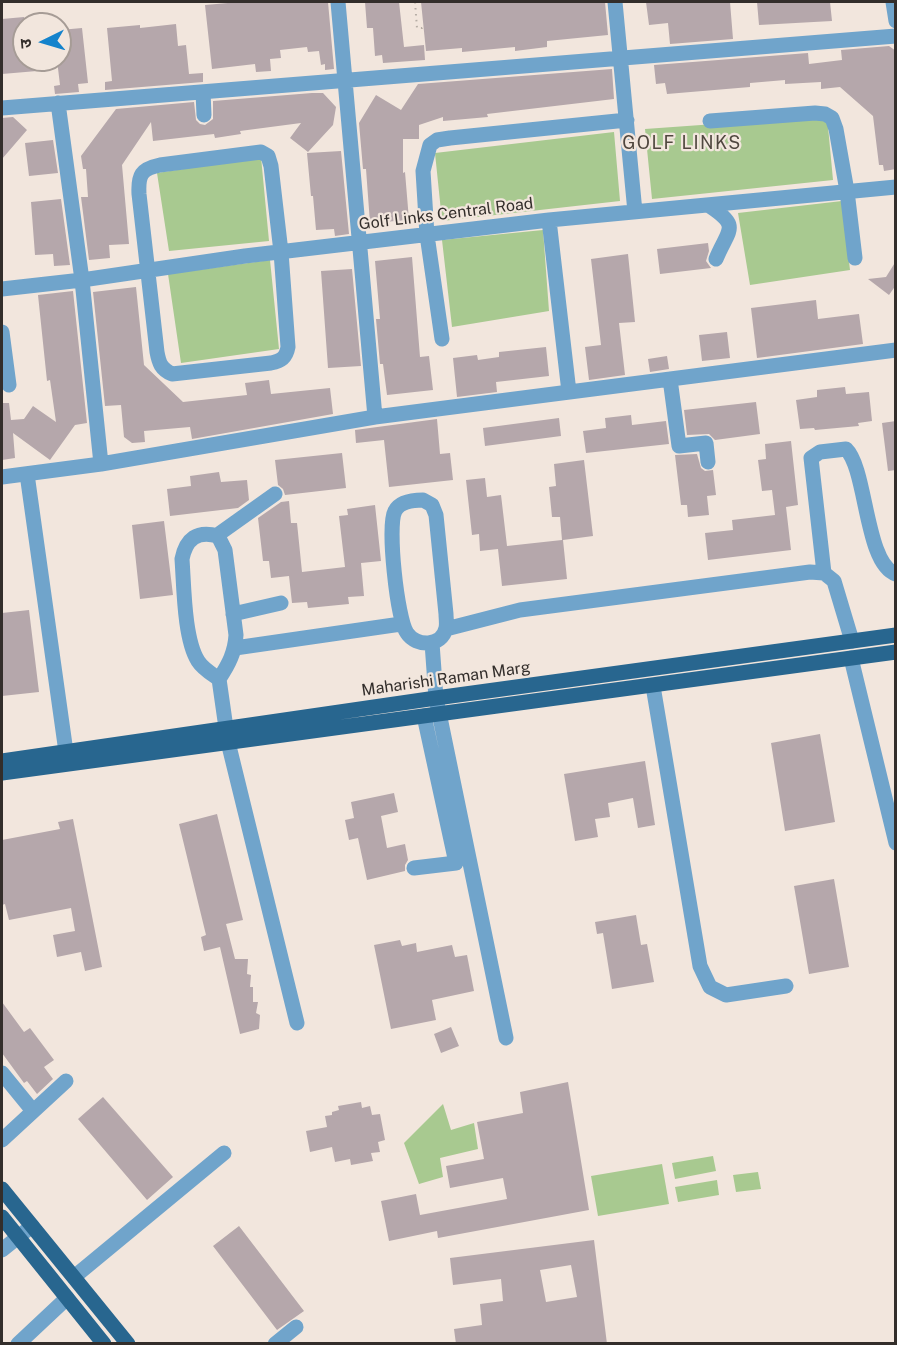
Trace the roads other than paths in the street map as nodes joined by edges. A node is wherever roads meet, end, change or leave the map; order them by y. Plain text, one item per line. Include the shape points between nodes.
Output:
1 (338, 2) edge
2 (615, 2) edge
3 (893, 2) edge
4 (896, 21) edge
5 (896, 36) edge
6 (621, 58) junction
7 (344, 81) junction
8 (203, 92) junction
9 (58, 103) junction
10 (2, 108) edge
11 (204, 115) dead end
12 (627, 120) junction
13 (710, 121) dead end
14 (896, 187) edge
15 (847, 191) junction
16 (708, 205) junction
17 (635, 212) junction
18 (549, 220) junction
19 (427, 235) junction
20 (360, 243) junction
21 (281, 252) junction
22 (855, 258) dead end
23 (716, 259) dead end
24 (148, 270) junction
25 (82, 280) junction
26 (2, 289) edge
27 (2, 332) edge
28 (442, 339) dead end
29 (896, 350) edge
30 (670, 379) junction
31 (9, 385) dead end
32 (569, 392) junction
33 (375, 417) junction
34 (708, 462) dead end
35 (101, 464) junction
36 (27, 474) junction
37 (2, 477) edge
38 (275, 494) dead end
39 (216, 536) junction
40 (824, 573) junction
41 (896, 574) edge
42 (281, 603) dead end
43 (233, 614) junction
44 (401, 624) junction
45 (446, 629) junction
46 (896, 635) edge
47 (852, 641) junction
48 (432, 643) junction
49 (235, 648) junction
50 (896, 652) edge
51 (851, 658) junction
52 (219, 679) junction
53 (653, 686) junction
54 (436, 698) junction
55 (440, 713) junction
56 (424, 716) junction
57 (227, 736) junction
58 (66, 752) junction
59 (2, 761) edge
60 (2, 773) edge
61 (896, 843) edge
62 (414, 868) dead end
63 (786, 986) dead end
64 (297, 1023) dead end
65 (506, 1038) dead end
66 (2, 1072) edge
67 (66, 1081) dead end
68 (33, 1111) junction
69 (2, 1140) edge
70 (224, 1153) dead end
71 (2, 1189) edge
72 (2, 1217) edge
73 (32, 1226) junction
74 (18, 1237) junction
75 (2, 1250) edge
76 (74, 1277) junction
77 (67, 1298) junction
78 (296, 1327) dead end
79 (18, 1344) edge
80 (104, 1344) edge
81 (128, 1344) edge
82 (275, 1344) edge

1 - 7 street
2 - 6 street
3 - 4 street
5 - 6 street
6 - 7 street
6 - 12 street
7 - 8 street
7 - 20 street
8 - 9 street
8 - 11 street
9 - 10 street
9 - 25 street
12 - 17 street
12 - 19 street via 437,140 430,144 423,171
13 - 15 street via 825,114 832,118 836,129
14 - 15 street, Golf Links Central Road
15 - 16 street, Golf Links Central Road
15 - 22 street
16 - 17 street, Golf Links Central Road
16 - 23 street via 726,217 729,228 729,237
17 - 18 street, Golf Links Central Road
18 - 19 street, Golf Links Central Road
18 - 32 street
19 - 20 street, Golf Links Central Road
19 - 28 street
20 - 21 street, Golf Links Central Road
20 - 33 street
21 - 24 street, Golf Links Central Road
21 - 24 street via 268,156 261,152 160,165 150,167 139,182
21 - 24 street via 288,346 286,355 271,363 183,374 164,370 157,352
24 - 25 street, Golf Links Central Road
25 - 26 street, Golf Links Central Road
25 - 35 street
27 - 31 street
29 - 30 street
30 - 32 street
30 - 34 street via 679,446 706,443
32 - 33 street
33 - 35 street
35 - 36 street
36 - 37 street
36 - 58 street
38 - 39 street
39 - 43 street via 225,550
39 - 52 street via 195,536 184,548 182,559 193,650 205,668
40 - 41 street via 811,458 846,448 851,453 882,561 886,569
40 - 45 street via 520,610
40 - 47 street via 834,581
42 - 43 street
43 - 49 street
44 - 45 street via 392,544 393,513 399,506 423,500 432,505 436,515
44 - 48 street via 408,636 424,644
44 - 49 street
45 - 48 street
46 - 47 main road, Maharishi Raman Marg
47 - 54 main road, Maharishi Raman Marg
48 - 54 street
49 - 52 street
50 - 51 main road, Maharishi Raman Marg
51 - 53 main road, Maharishi Raman Marg
51 - 61 street
52 - 57 street
53 - 55 main road, Maharishi Raman Marg
53 - 63 street via 700,966 710,987 726,995
54 - 55 street
54 - 57 main road, Maharishi Raman Marg
55 - 56 main road, Maharishi Raman Marg
55 - 65 street
56 - 57 main road, Maharishi Raman Marg
56 - 62 street via 456,863
57 - 58 main road, Maharishi Raman Marg
57 - 60 main road, Maharishi Raman Marg
57 - 64 street
58 - 59 main road, Maharishi Raman Marg
66 - 68 street
67 - 68 street
68 - 69 street
70 - 76 street
71 - 73 main road
72 - 74 main road
73 - 74 street
73 - 76 main road
74 - 75 street
74 - 77 main road
76 - 81 main road
77 - 79 street
77 - 80 main road
78 - 82 street

